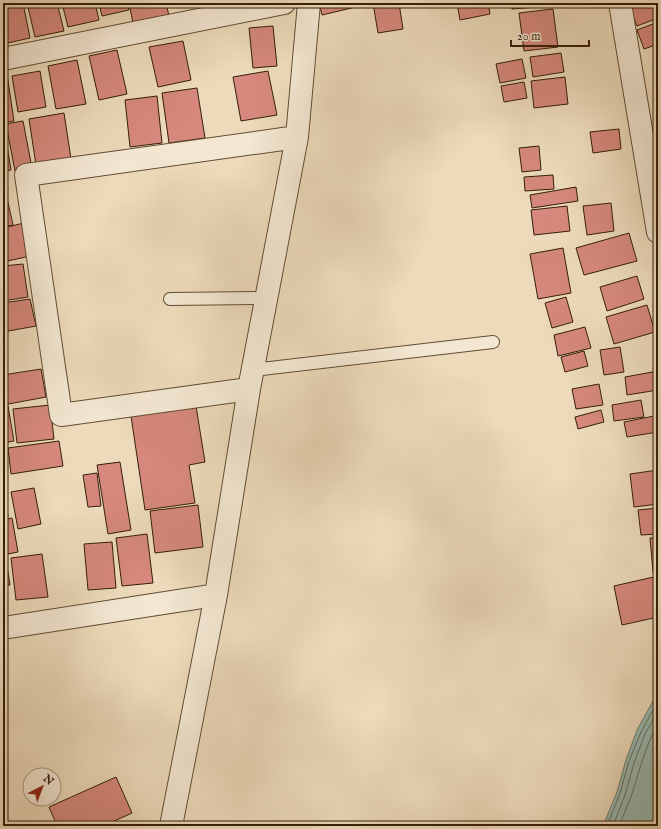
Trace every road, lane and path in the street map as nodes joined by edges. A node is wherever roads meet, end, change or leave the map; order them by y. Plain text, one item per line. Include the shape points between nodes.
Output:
1 (284, 3) edge
2 (309, 3) edge
3 (620, 3) edge
4 (3, 59) edge
5 (297, 137) junction
6 (658, 232) edge
7 (267, 298) junction
8 (170, 299) dead end
9 (493, 342) dead end
10 (251, 380) junction
11 (216, 595) junction
12 (3, 628) edge
13 (171, 826) edge

1 - 4 street
2 - 5 street
3 - 6 street
5 - 7 street
5 - 10 street via 26,175 61,416
7 - 8 lane
7 - 10 street
9 - 10 lane
10 - 11 street
11 - 12 street
11 - 13 street

